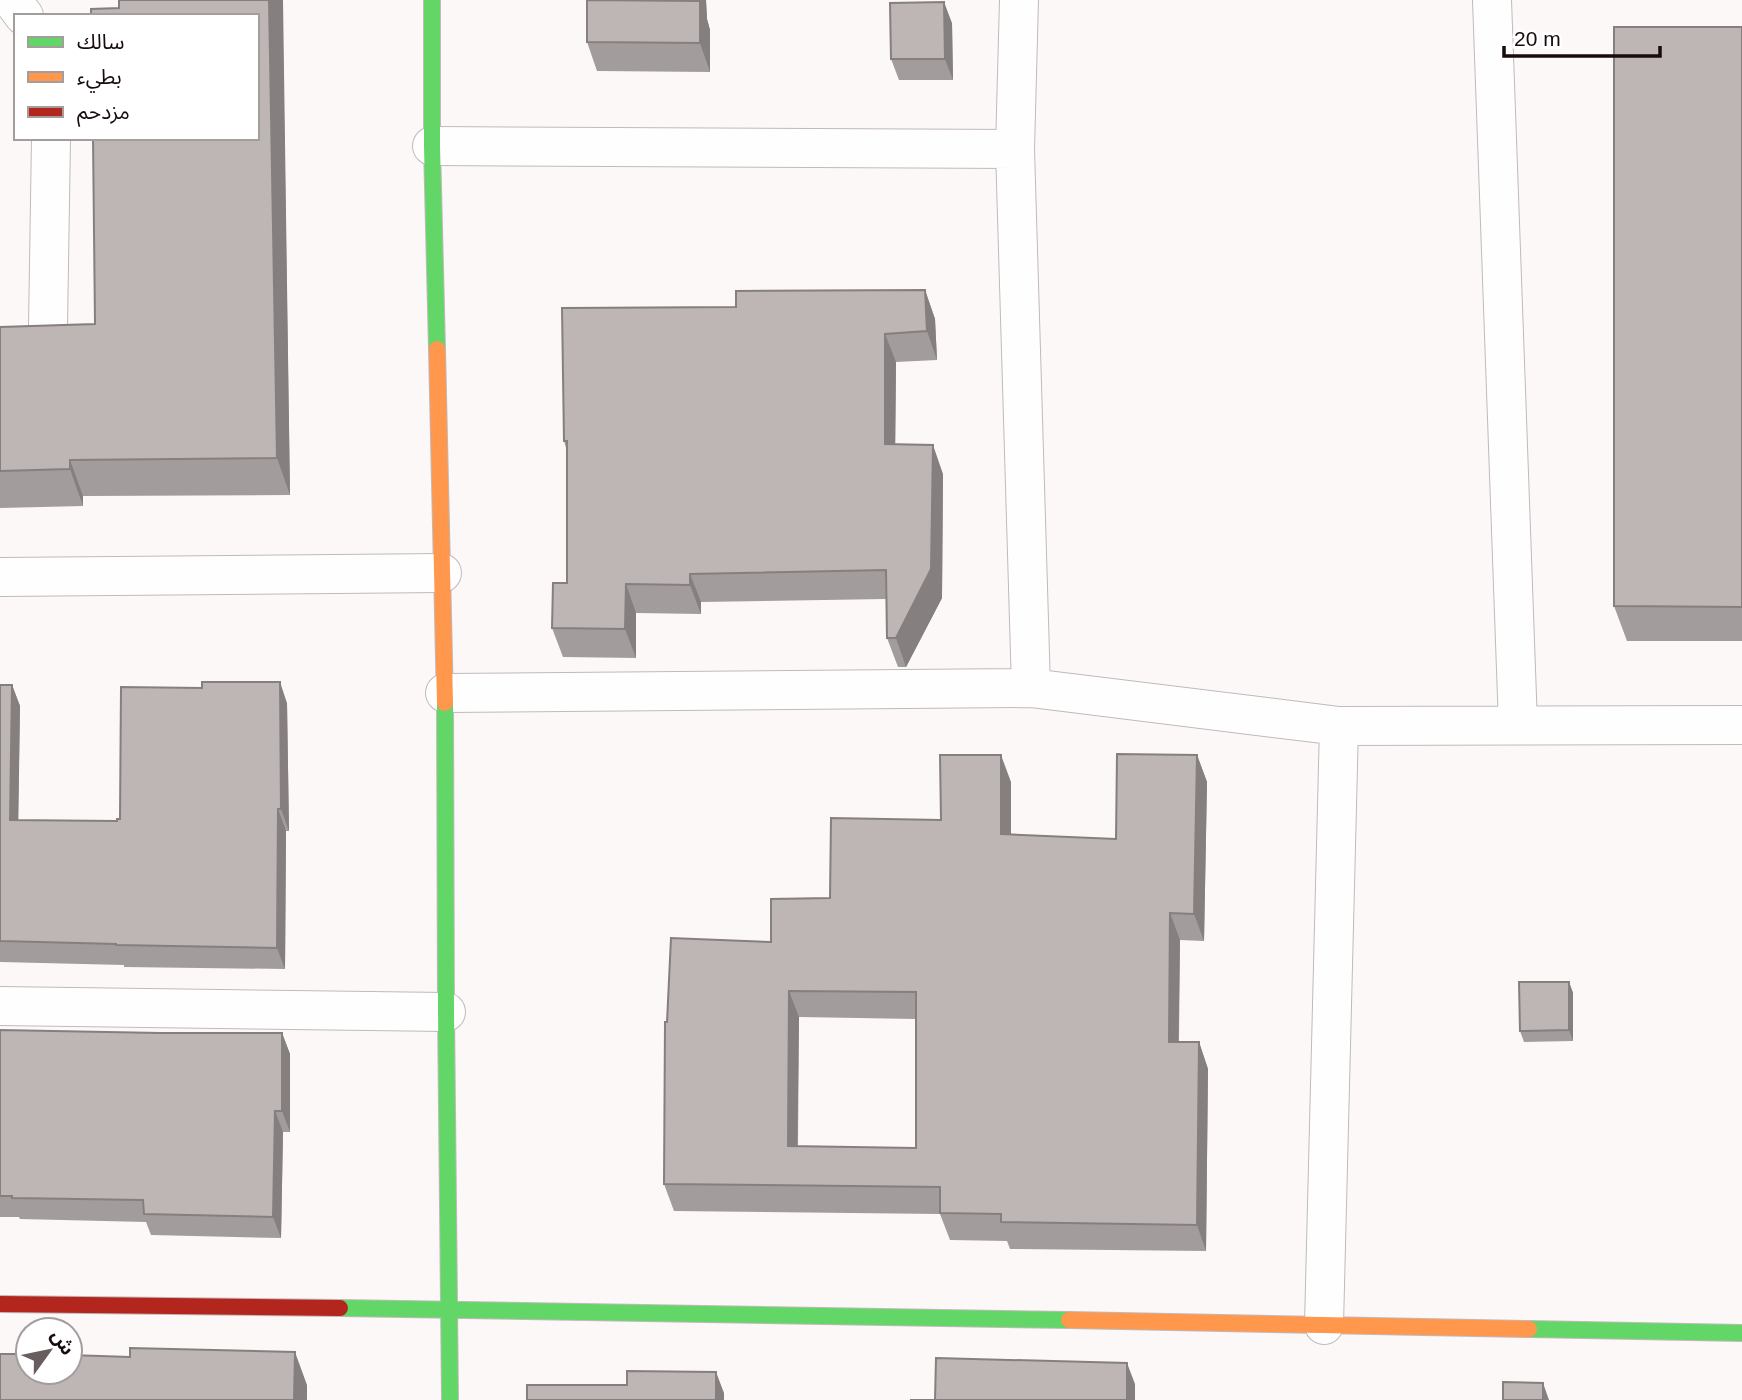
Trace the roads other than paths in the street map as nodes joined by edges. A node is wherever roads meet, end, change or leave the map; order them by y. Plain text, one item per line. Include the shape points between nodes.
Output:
1 (432, 0) edge
2 (1019, 0) edge
3 (1492, 0) edge
4 (51, 140) edge
5 (432, 146) junction
6 (1015, 149) junction
7 (48, 327) edge
8 (442, 573) junction
9 (0, 577) edge
10 (1031, 688) junction
11 (445, 693) junction
12 (1742, 725) edge
13 (1339, 726) junction
14 (1518, 726) junction
15 (0, 1006) edge
16 (446, 1012) junction
17 (0, 1304) edge
18 (450, 1309) junction
19 (1324, 1325) junction
20 (1742, 1333) edge
21 (450, 1400) edge

1 - 5 street
2 - 6 street
3 - 14 street
4 - 7 street
5 - 6 street
5 - 8 street
6 - 10 street
8 - 9 street
8 - 11 street
10 - 11 street
10 - 13 street
11 - 16 street
12 - 14 street
13 - 14 street
13 - 19 street
15 - 16 street
16 - 18 street
17 - 18 street
18 - 19 street
18 - 21 street
19 - 20 street

